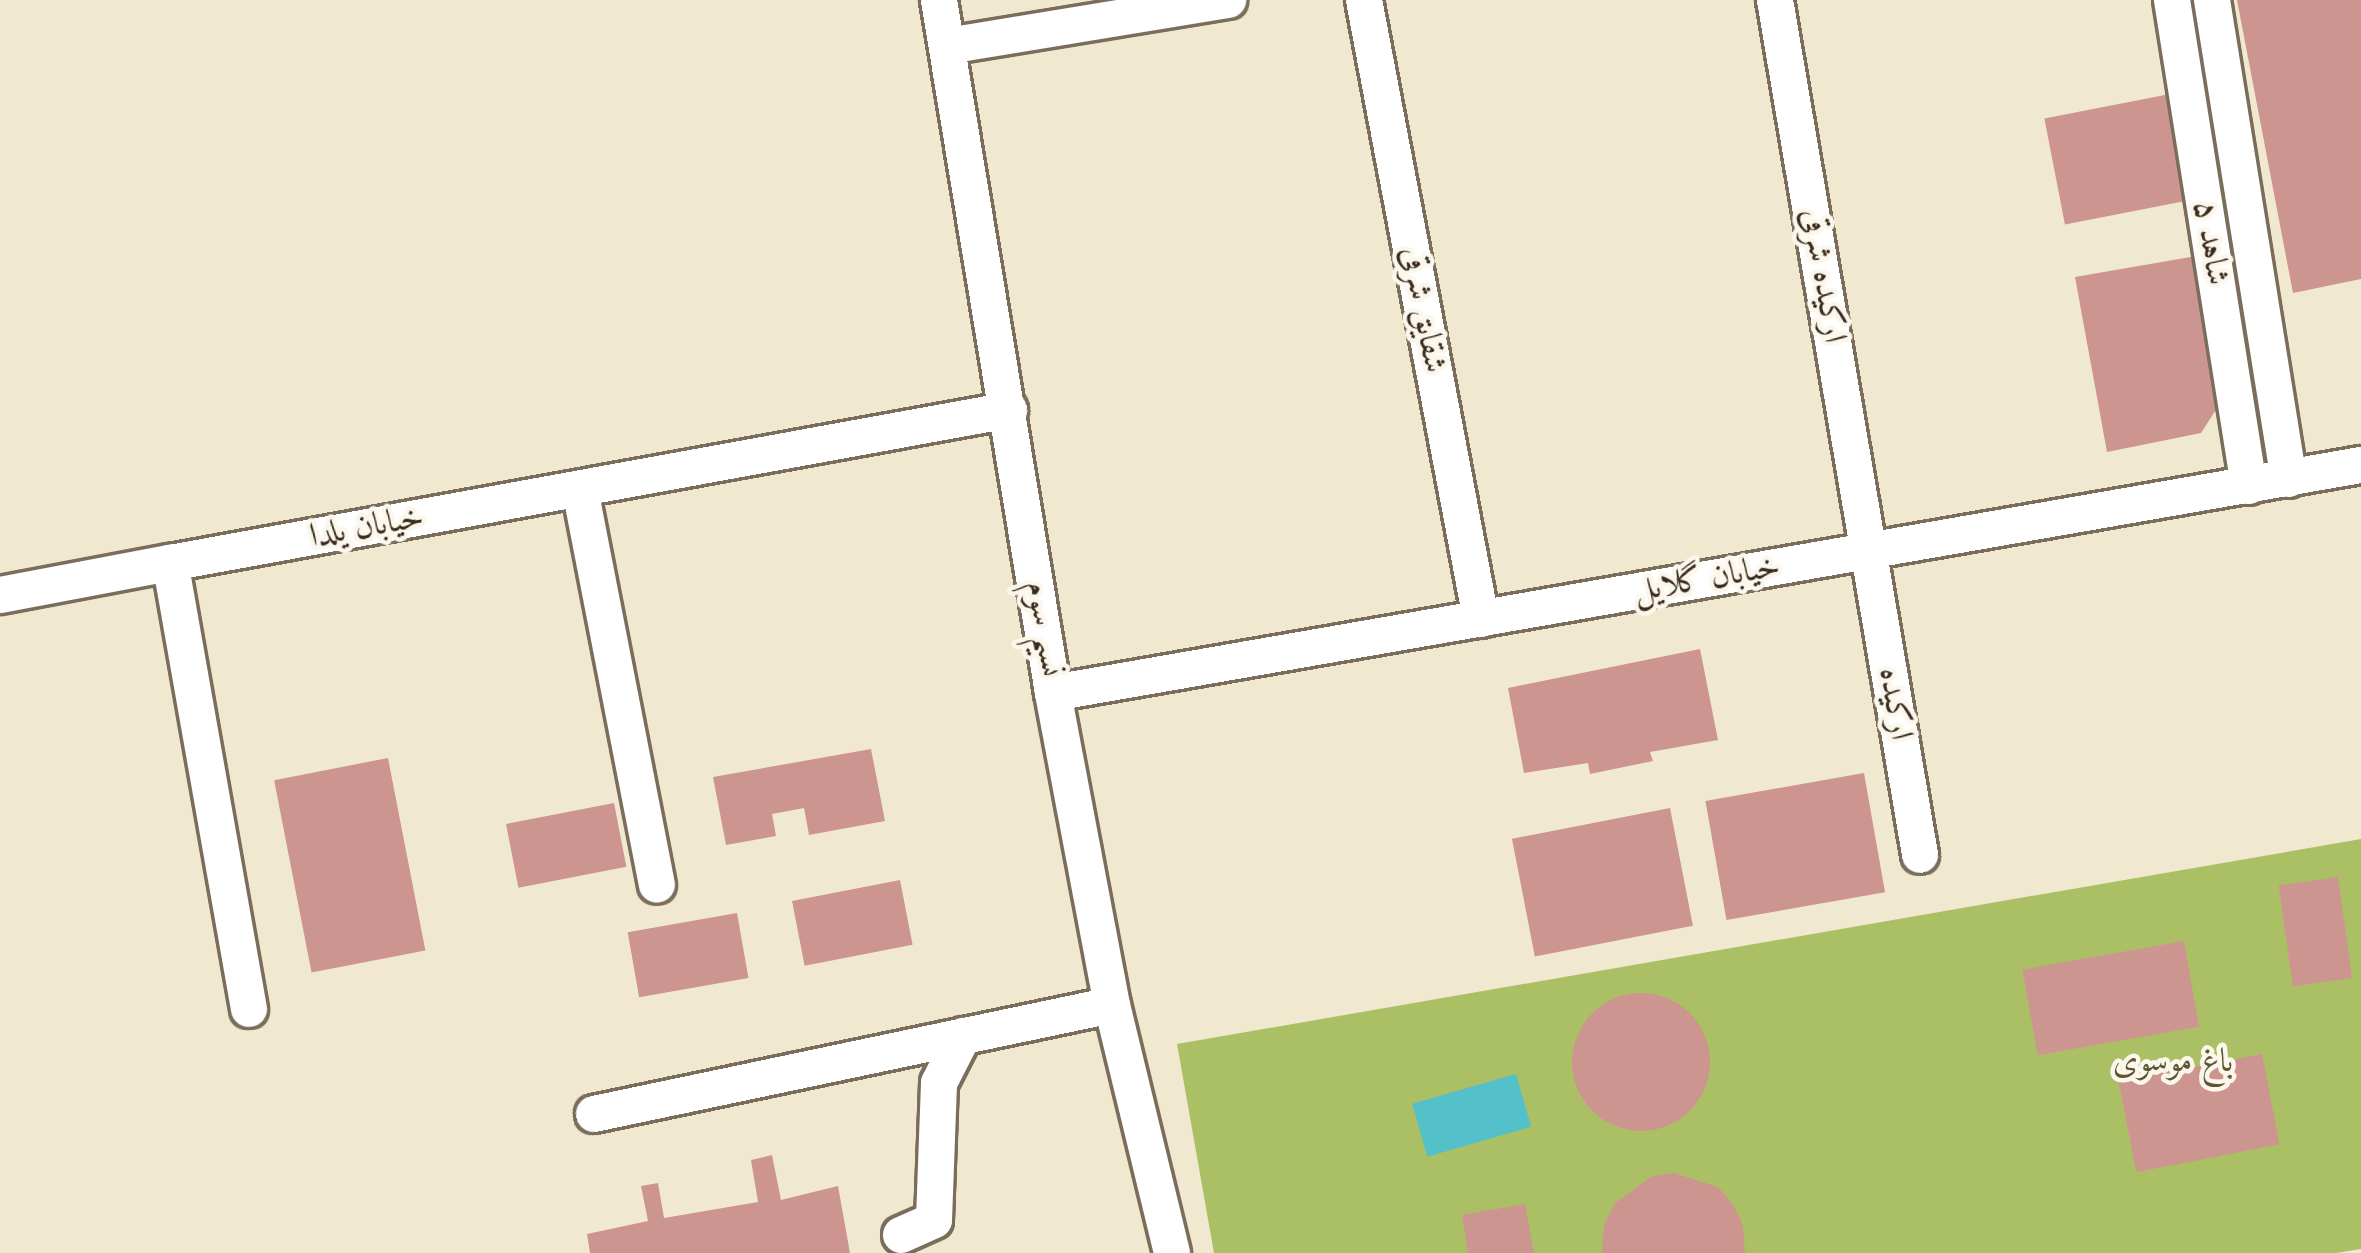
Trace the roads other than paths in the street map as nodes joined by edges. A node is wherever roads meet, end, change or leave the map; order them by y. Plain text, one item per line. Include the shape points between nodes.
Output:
1 (940, 0) edge
2 (1228, 0) edge
3 (1364, 0) edge
4 (1775, 0) edge
5 (2172, 0) edge
6 (2212, 0) edge
7 (947, 46) junction
8 (1009, 410) junction
9 (2361, 465) edge
10 (2289, 479) junction
11 (2248, 486) junction
12 (580, 489) junction
13 (1868, 552) junction
14 (170, 563) junction
15 (0, 595) edge
16 (1480, 619) junction
17 (1053, 693) junction
18 (1920, 855) dead end
19 (657, 885) dead end
20 (1112, 1005) junction
21 (249, 1010) dead end
22 (964, 1036) junction
23 (594, 1114) dead end
24 (901, 1235) dead end
25 (1172, 1253) edge

1 - 7 street, نسیم سوم
2 - 7 street
3 - 16 street, شقایق شرقی
4 - 13 street, ارکیده شرقی
5 - 11 street, شاهد ۵
6 - 10 street, شاهد ۵
7 - 8 street, نسیم سوم
8 - 12 street, خیابان یلدا
8 - 17 street, نسیم سوم
9 - 10 street, خیابان گلایل
10 - 11 street, خیابان گلایل
11 - 13 street, خیابان گلایل
12 - 14 street, خیابان یلدا
12 - 19 street
13 - 16 street, خیابان گلایل
13 - 18 street, ارکیده
14 - 15 street, خیابان یلدا
14 - 21 street
16 - 17 street, خیابان گلایل
17 - 20 street, نسیم سوم
20 - 22 street
20 - 25 street, نسیم سوم
22 - 23 street
22 - 24 street via 939,1083 934,1220

